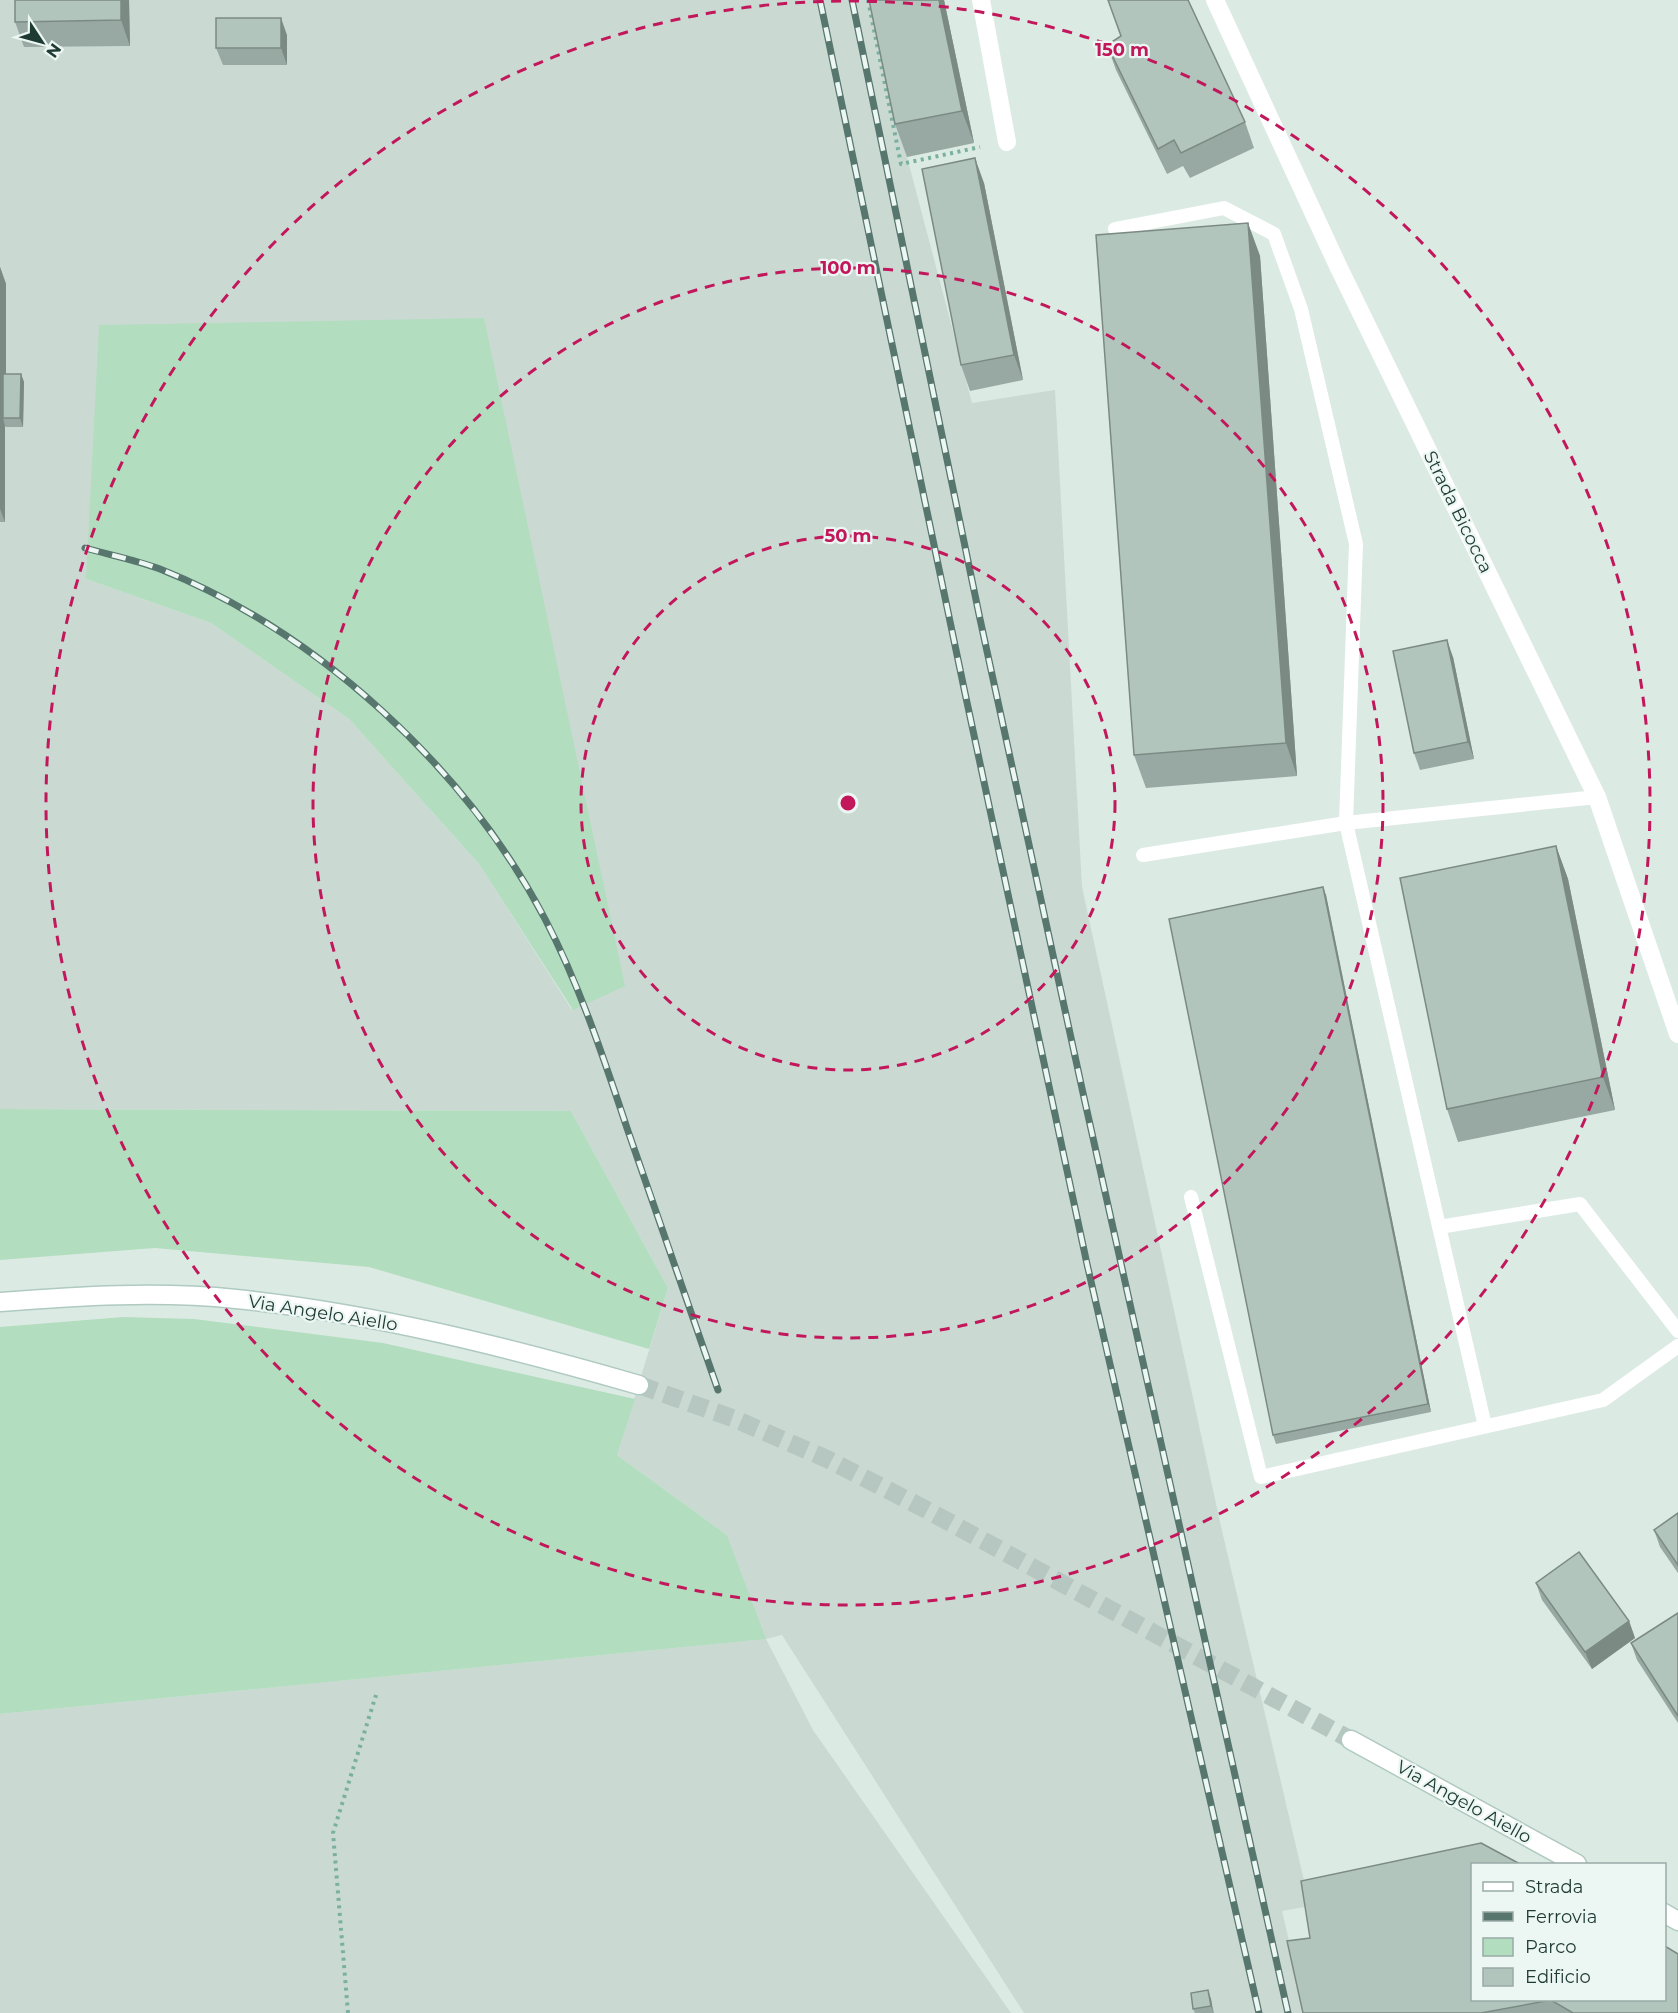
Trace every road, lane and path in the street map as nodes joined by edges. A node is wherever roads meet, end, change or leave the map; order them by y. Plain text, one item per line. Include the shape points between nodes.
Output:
1 (868, 0) edge
2 (981, 0) edge
3 (1215, 0) edge
4 (1007, 142) joint
5 (1115, 229) dead end
6 (1597, 797) junction
7 (1346, 823) junction
8 (1143, 855) dead end
9 (1678, 1034) edge
10 (1191, 1197) dead end
11 (1439, 1227) junction
12 (0, 1302) edge
13 (1678, 1331) edge
14 (1678, 1346) edge
15 (639, 1385) tunnel mouth
16 (1485, 1426) junction
17 (376, 1695) dead end
18 (1351, 1740) tunnel mouth
19 (1575, 1863) edge
20 (348, 2013) edge

1 - 4 path via 901,164
2 - 4 street
3 - 6 street, Strada Bicocca via 1338,266
5 - 7 lane via 1224,208 1274,234 1301,309 1356,544
6 - 7 lane
6 - 9 street, Strada Bicocca
7 - 8 lane
7 - 11 lane
10 - 16 lane via 1261,1477
11 - 13 lane via 1580,1204
11 - 16 lane
12 - 15 street, Via Angelo Aiello via 155,1295 314,1309 525,1352
14 - 16 lane via 1603,1400
17 - 20 path via 333,1833
18 - 19 street, Via Angelo Aiello

